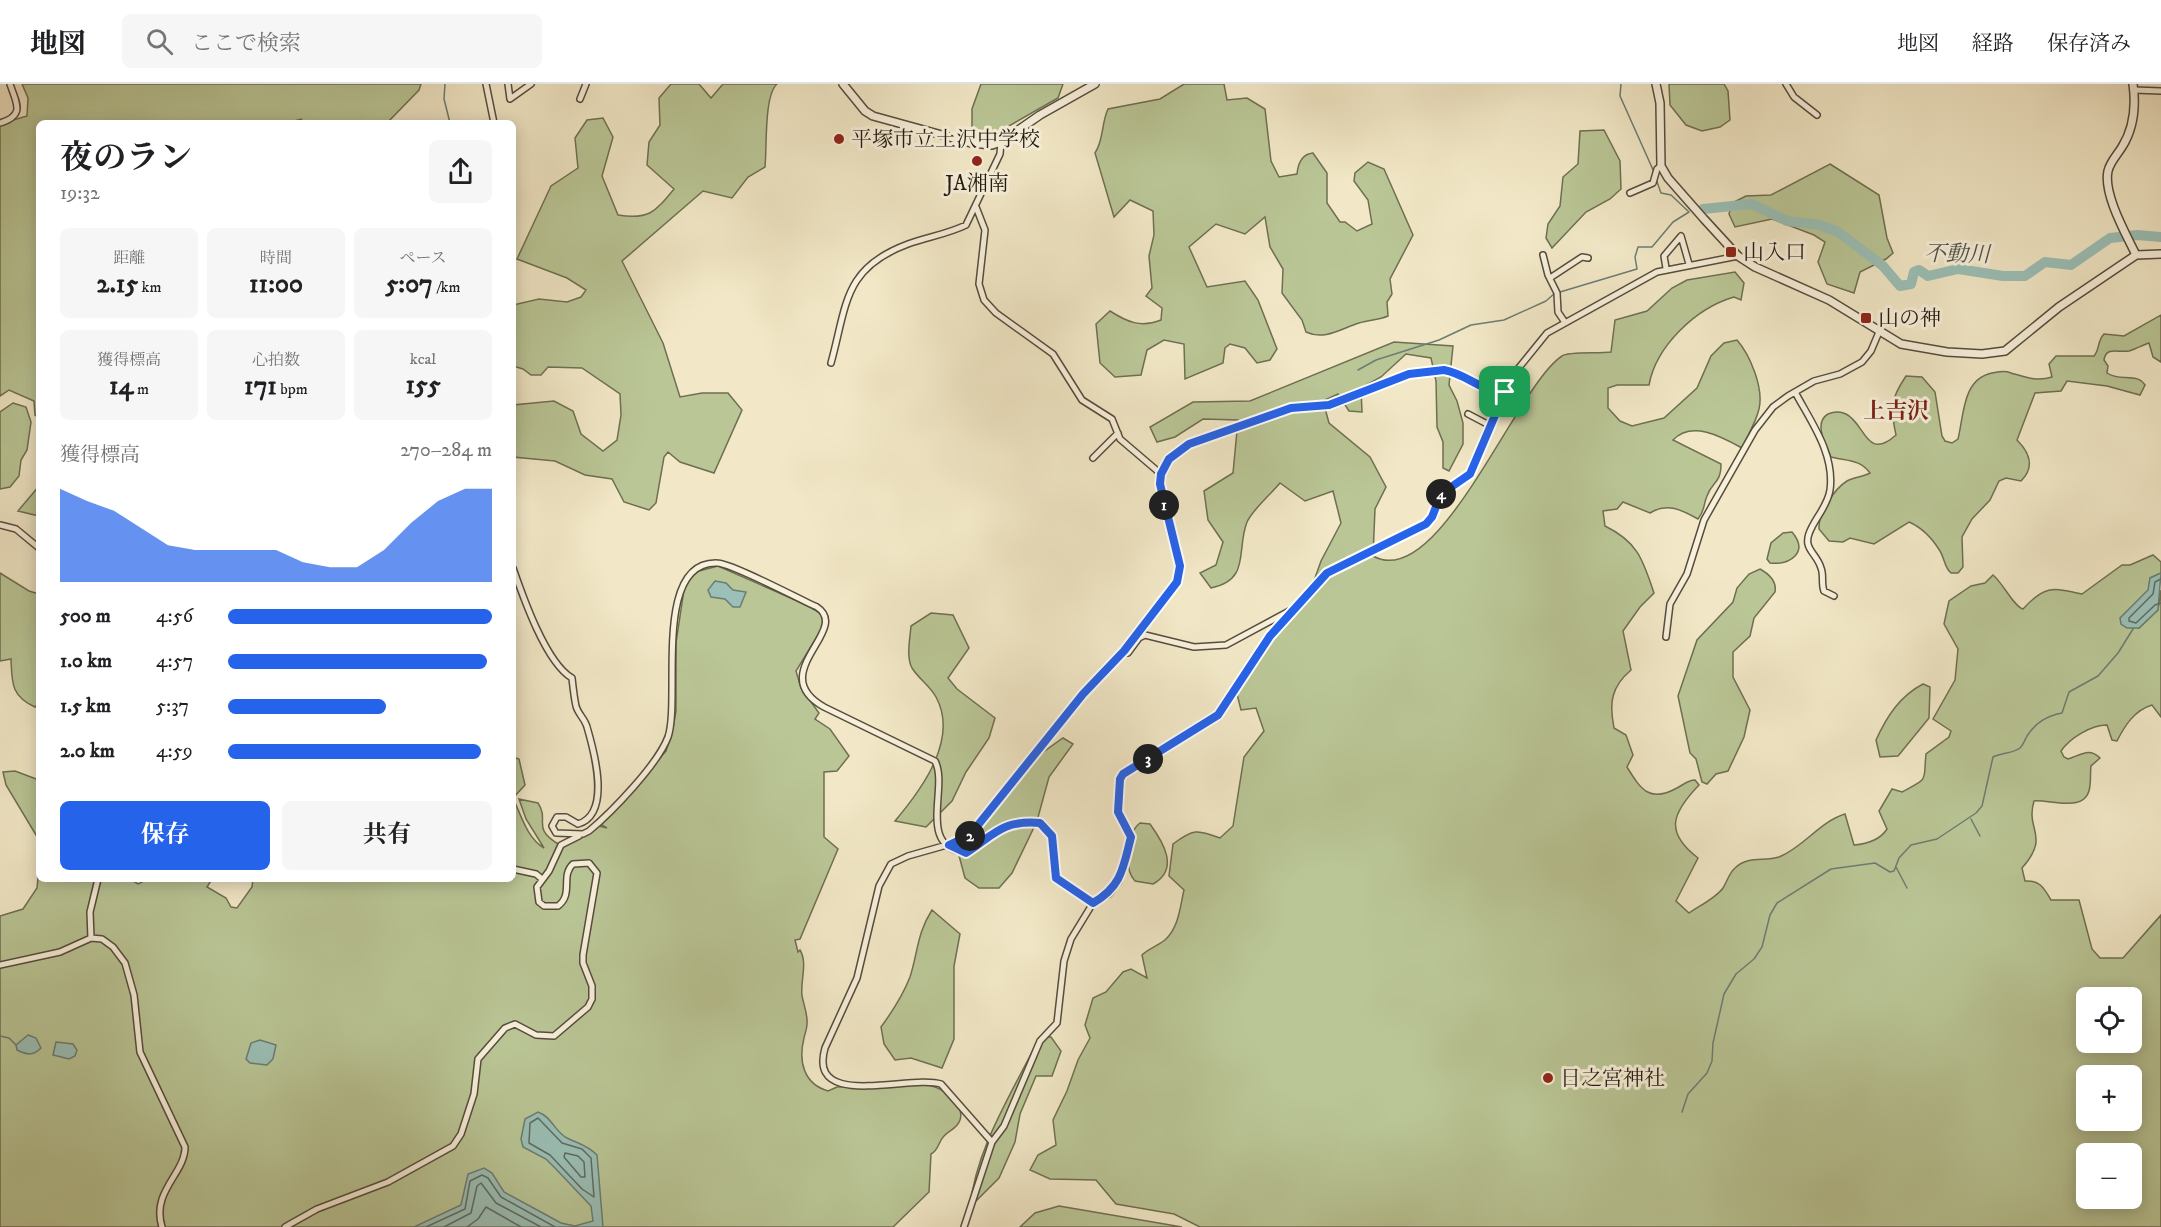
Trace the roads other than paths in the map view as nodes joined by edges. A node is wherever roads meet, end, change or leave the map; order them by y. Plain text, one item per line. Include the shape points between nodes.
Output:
1 (10, 84) edge
2 (486, 84) edge
3 (508, 84) edge
4 (531, 84) edge
5 (586, 84) edge
6 (843, 84) edge
7 (1095, 84) edge
8 (1656, 84) edge
9 (1786, 84) edge
10 (2133, 87) edge
11 (2161, 91) edge
12 (580, 99) dead end
13 (1817, 115) dead end
14 (493, 120) edge
15 (0, 123) edge
16 (1002, 142) junction
17 (1661, 166) junction
18 (1630, 193) dead end
19 (976, 207) junction
20 (2161, 254) edge
21 (1543, 255) dead end
22 (2136, 255) junction
23 (1738, 256) junction
24 (1588, 258) dead end
25 (1689, 264) junction
26 (1666, 268) junction
27 (1550, 278) junction
28 (1564, 321) junction
29 (1878, 332) junction
30 (831, 363) dead end
31 (1505, 392) junction
32 (1795, 392) junction
33 (1468, 414) dead end
34 (1489, 425) junction
35 (1118, 433) junction
36 (1093, 458) dead end
37 (1161, 474) junction
38 (0, 525) edge
39 (36, 546) edge
40 (516, 576) edge
41 (1834, 596) dead end
42 (1297, 607) junction
43 (1665, 637) dead end
44 (1124, 651) junction
45 (583, 834) junction
46 (949, 845) junction
47 (516, 870) edge
48 (542, 879) junction
49 (97, 882) edge
50 (1093, 903) junction
51 (91, 938) junction
52 (0, 966) edge
53 (992, 1142) junction
54 (162, 1227) edge
55 (285, 1227) edge
56 (964, 1227) edge

1 - 15 street via 17,101 16,113
2 - 14 street
3 - 4 street via 510,99
5 - 12 street
6 - 16 street via 865,111 885,121 971,143
7 - 16 street
8 - 17 street
9 - 13 street via 1794,97
10 - 11 street
10 - 22 street via 2132,122 2108,172 2109,194
16 - 19 street
17 - 18 street via 1653,183
17 - 23 street
19 - 30 street via 966,225 885,253 868,264 847,297
19 - 35 street via 985,230 980,284 984,300 1053,354 1079,396 1112,419
20 - 22 street
21 - 27 street
22 - 29 street via 2059,307 2004,351 1983,354 1915,349
23 - 25 street
23 - 29 street via 1829,300
24 - 27 street via 1582,256
25 - 26 street
25 - 26 street via 1681,236 1664,256
26 - 28 street
27 - 28 street
28 - 31 street via 1547,333 1518,368
29 - 32 street via 1862,362
31 - 34 street via 1499,413
31 - 37 street via 1491,391 1457,372 1409,374 1329,405 1291,408 1189,444 1173,455
32 - 41 street via 1824,445 1828,461 1828,499 1810,529 1808,545 1821,568 1824,591
32 - 43 street via 1773,407 1725,480 1670,604
33 - 34 street
34 - 42 street via 1470,474 1441,494 1426,524 1336,566
35 - 36 street
35 - 37 street via 1125,445
37 - 44 street via 1160,488 1180,566 1179,576
38 - 39 street via 16,529
40 - 45 street via 531,617 556,665 572,678 576,706 586,724 599,786 598,799 581,823 561,816 552,825 560,835
42 - 44 street via 1226,645 1194,647 1145,635 1128,653
42 - 50 street via 1270,636 1218,715 1123,774 1118,812 1131,837 1119,881 1109,894
44 - 46 street via 1083,694 970,835
45 - 46 street via 644,774 665,744 672,719 672,644 683,583 694,570 716,563 821,610 826,628 802,673 808,694 824,707 934,761 940,773 939,833
45 - 48 street via 561,845
46 - 50 street via 966,853 1009,824 1040,823 1052,836 1056,878
46 - 53 street via 899,859 883,876 857,978 821,1061 823,1071 839,1085 933,1081 941,1084
47 - 48 street
48 - 55 street via 537,887 539,902 551,907 564,902 567,873 573,864 589,863 597,873 583,956 592,991 588,1007 554,1036 536,1035 515,1024 505,1028 478,1059 474,1094 453,1146 388,1182 311,1211
49 - 51 street via 90,912
50 - 53 street via 1068,945 1057,1023 1040,1041 1004,1126
51 - 52 street via 60,952
51 - 54 street via 110,944 125,963 136,1005 140,1052 184,1142 185,1155 162,1198
53 - 56 street

